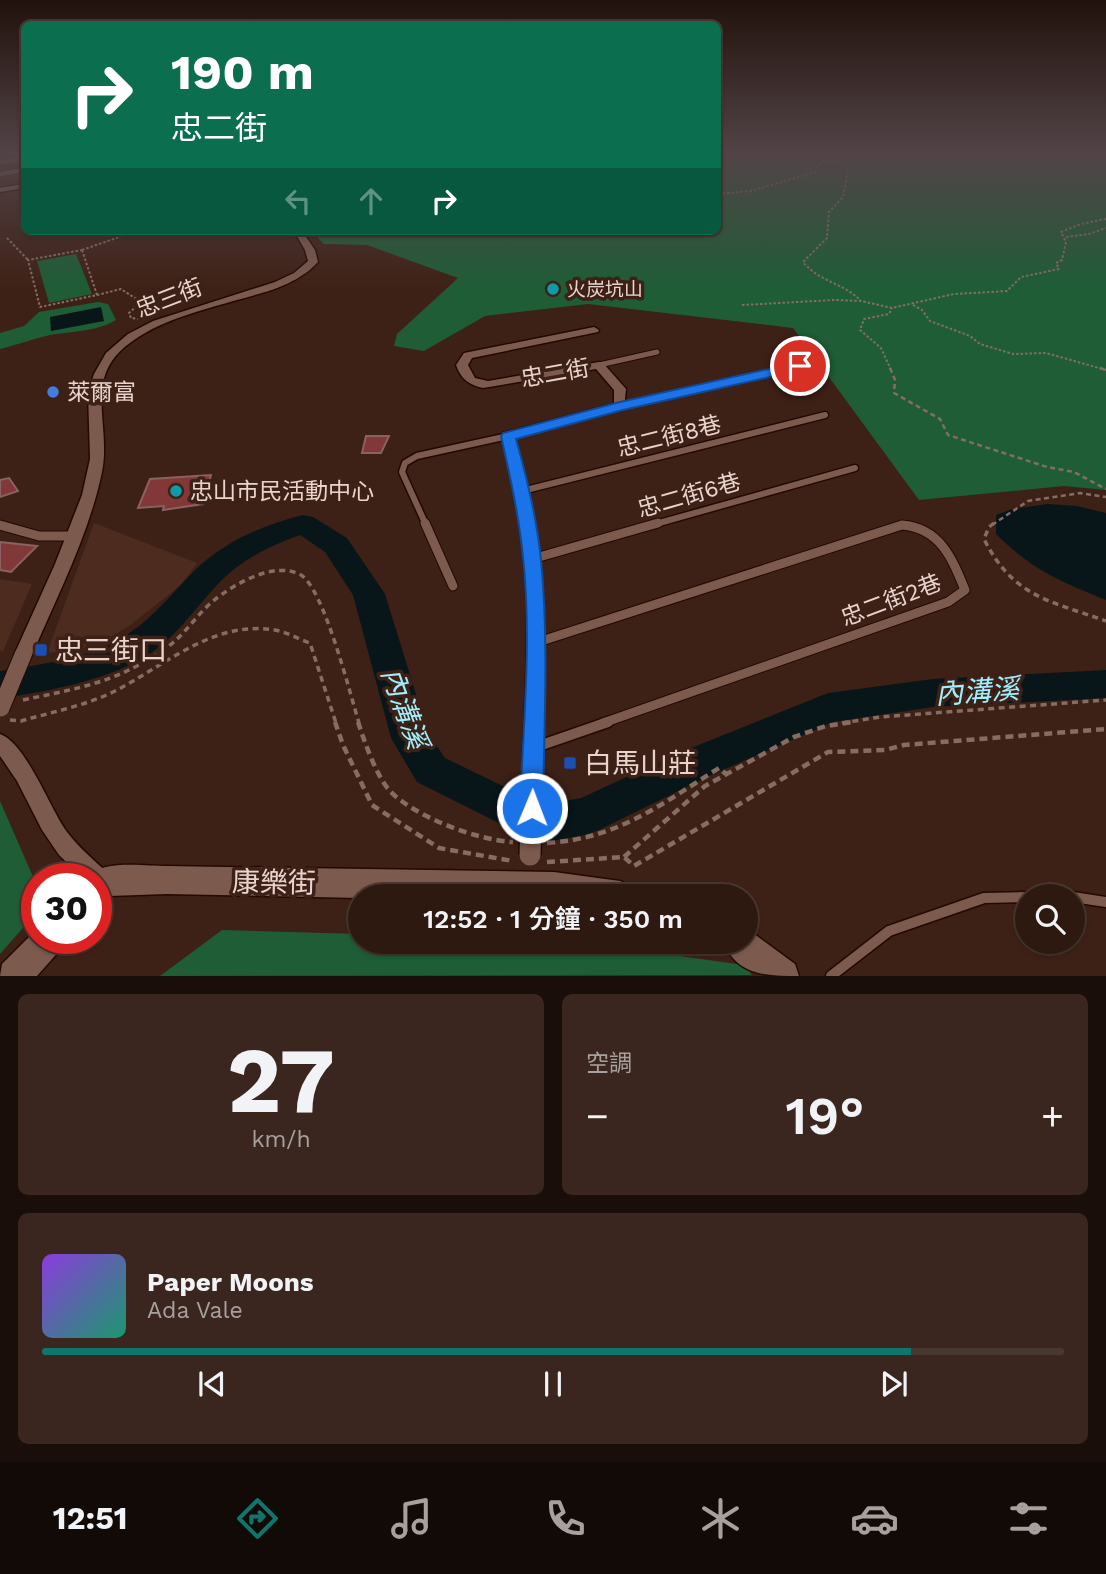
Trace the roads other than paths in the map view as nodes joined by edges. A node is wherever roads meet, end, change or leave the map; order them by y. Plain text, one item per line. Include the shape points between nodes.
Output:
1 (301, 235) edge
2 (594, 330) dead end
3 (657, 352) dead end
4 (599, 365) junction
5 (800, 366) dead end
6 (620, 406) junction
7 (825, 415) dead end
8 (508, 436) junction
9 (855, 468) dead end
10 (522, 491) junction
11 (0, 525) edge
12 (73, 536) junction
13 (532, 559) junction
14 (453, 586) dead end
15 (535, 643) junction
16 (6, 707) edge
17 (0, 743) edge
18 (533, 749) junction
19 (80, 863) edge
20 (112, 884) edge
21 (374, 884) edge
22 (530, 884) edge
23 (1015, 897) edge
24 (1085, 899) edge
25 (1106, 902) edge
26 (34, 954) edge
27 (756, 954) edge
28 (14, 975) edge
29 (783, 975) edge
30 (831, 975) edge

1 - 12 street, 忠三街 via 313,262 305,271 283,283 146,329 106,359 91,405 95,469
2 - 4 street, 忠二街 via 468,355 462,365 464,374 488,385
3 - 4 lane
4 - 6 street, 忠二街 via 620,389
5 - 6 lane
6 - 8 street, 忠二街
7 - 10 lane, 忠二街8巷
8 - 10 street
8 - 14 lane via 405,463 402,472
9 - 13 lane, 忠二街6巷
10 - 13 street
11 - 12 lane via 39,536
12 - 16 street, 忠三街, bridge via 23,654
13 - 15 street
15 - 18 street
15 - 18 lane, 忠二街2巷 via 902,525 922,527 933,536 957,569 965,590 948,602
17 - 19 street, 康樂街 via 17,760 58,836
18 - 22 street, bridge
20 - 21 street, 康樂街 via 167,880
23 - 30 lane via 984,898 889,931
24 - 25 lane
26 - 28 street
27 - 29 street

